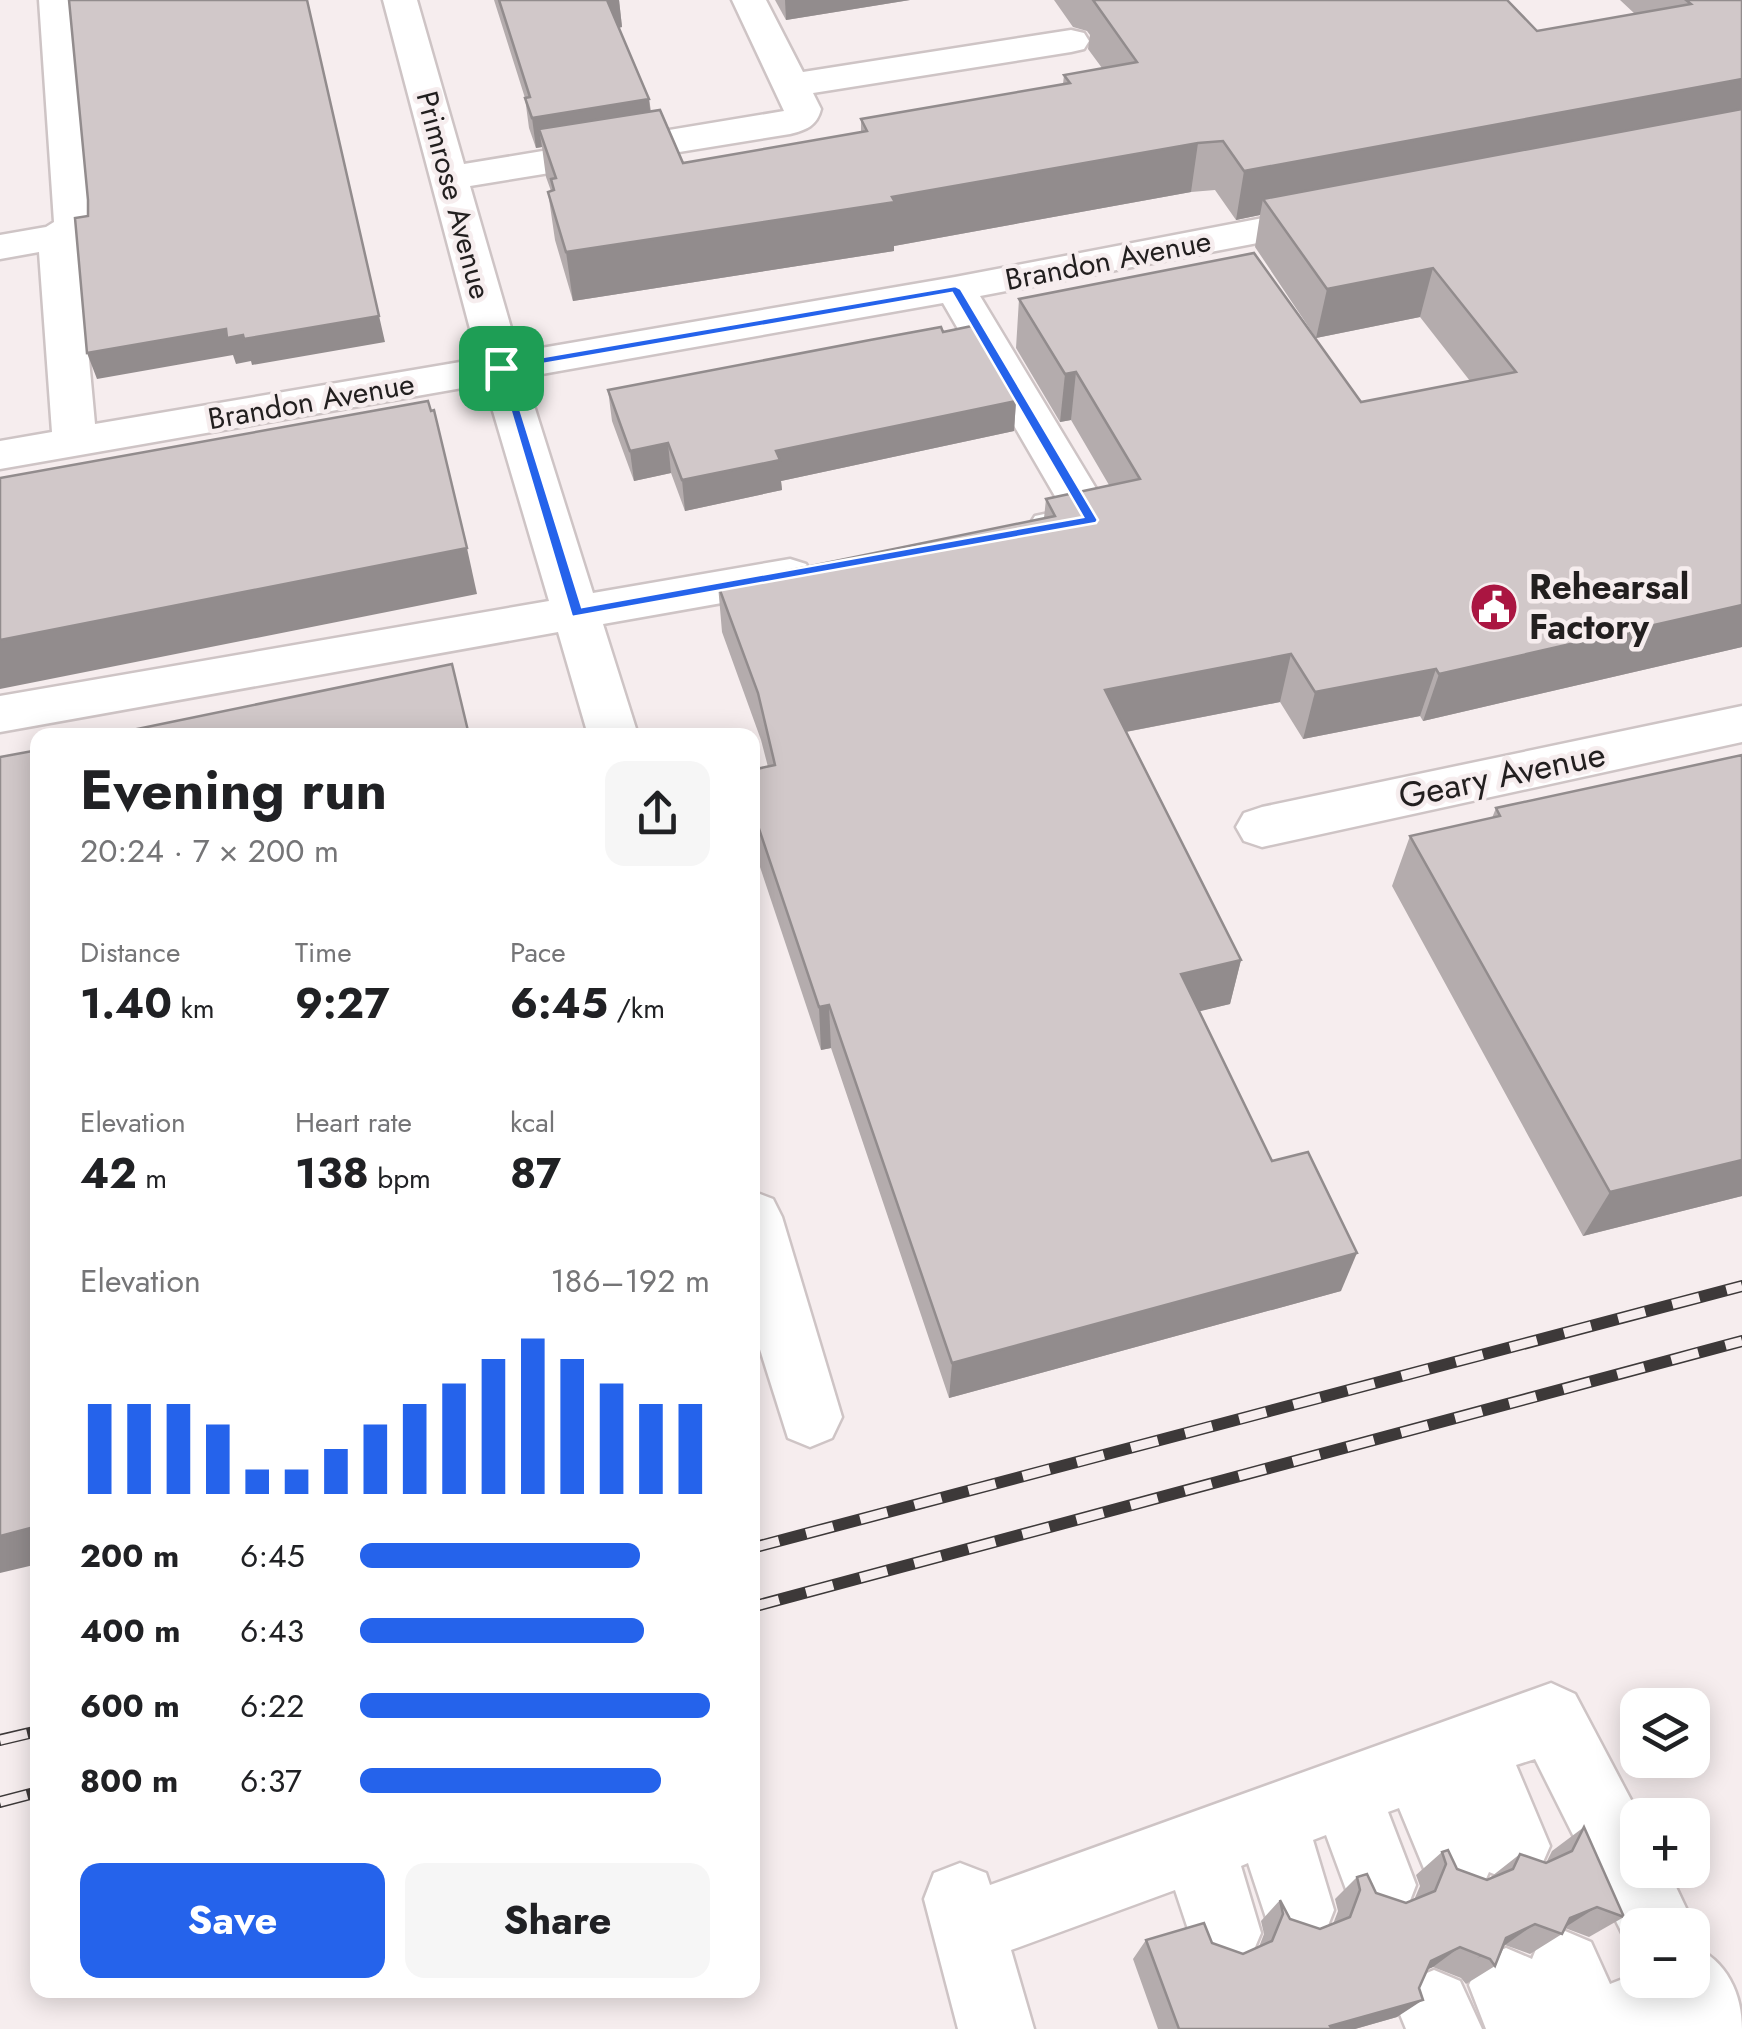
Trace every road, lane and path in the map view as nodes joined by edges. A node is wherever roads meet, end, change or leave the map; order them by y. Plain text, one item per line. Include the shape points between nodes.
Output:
1 (56, 0) edge
2 (400, 0) edge
3 (749, 0) edge
4 (1071, 40) dead end
5 (792, 86) junction
6 (450, 178) junction
7 (1378, 208) edge
8 (58, 237) junction
9 (0, 247) edge
10 (955, 289) junction
11 (501, 368) junction
12 (75, 442) junction
13 (0, 455) edge
14 (1016, 534) edge
15 (825, 568) edge
16 (577, 613) junction
17 (0, 714) edge
18 (103, 715) edge
19 (1742, 724) edge
20 (610, 728) edge
21 (1262, 827) dead end
22 (760, 1244) edge
23 (810, 1416) dead end
24 (1446, 1757) junction
25 (1344, 1792) junction
26 (1272, 1821) junction
27 (1198, 1846) junction
28 (1486, 1854) dead end
29 (1380, 1885) dead end
30 (1648, 1908) edge
31 (1298, 1910) dead end
32 (1224, 1932) dead end
33 (1698, 1999) edge
34 (1556, 2008) edge
35 (996, 2029) edge

1 - 8 street via 74,226
2 - 6 street, Primrose Avenue
3 - 5 street
4 - 5 street
5 - 6 street via 803,109 802,118 790,123
6 - 11 street, Primrose Avenue
7 - 10 street, Brandon Avenue
8 - 9 street
8 - 12 street
10 - 11 street, Brandon Avenue
10 - 14 street via 1092,520
11 - 12 street, Brandon Avenue
11 - 16 street, Primrose Avenue
12 - 13 street, Brandon Avenue
15 - 16 street
16 - 18 street
16 - 20 street, Primrose Avenue
17 - 18 street
19 - 21 street, Geary Avenue
22 - 23 street
24 - 25 street
24 - 28 street
24 - 30 street via 1552,1718
25 - 26 street
25 - 29 street
26 - 27 street
26 - 31 street
27 - 32 street
27 - 35 street via 965,1914
33 - 34 street

